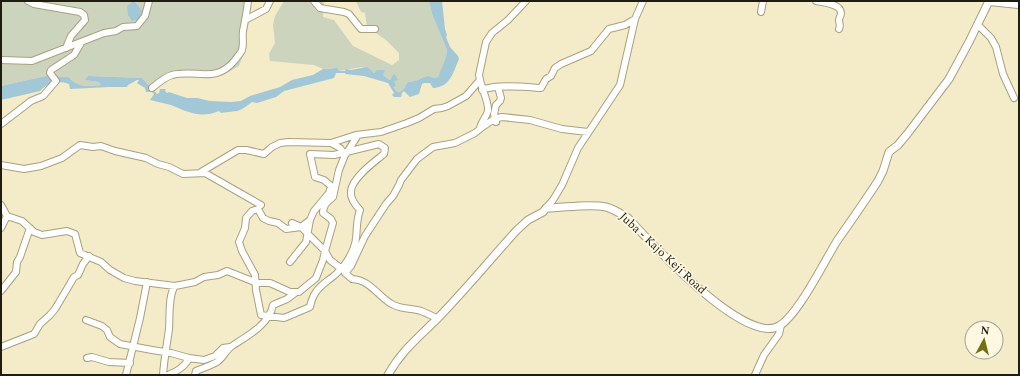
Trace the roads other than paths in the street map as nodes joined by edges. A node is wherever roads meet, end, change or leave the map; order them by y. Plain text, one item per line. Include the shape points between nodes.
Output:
1 (28, 1) edge
2 (149, 1) edge
3 (248, 1) edge
4 (270, 1) edge
5 (314, 1) edge
6 (526, 1) edge
7 (643, 1) edge
8 (764, 1) edge
9 (816, 1) edge
10 (989, 1) edge
11 (1019, 5) edge
12 (761, 12) dead end
13 (248, 19) dead end
14 (635, 19) junction
15 (978, 25) junction
16 (376, 29) dead end
17 (839, 29) dead end
18 (81, 43) junction
19 (66, 48) junction
20 (1, 60) edge
21 (480, 80) junction
22 (498, 87) junction
23 (152, 88) dead end
24 (482, 90) junction
25 (1014, 98) dead end
26 (494, 119) junction
27 (1, 124) edge
28 (480, 129) junction
29 (588, 132) junction
30 (358, 135) junction
31 (331, 143) junction
32 (345, 155) junction
33 (1, 165) edge
34 (201, 172) junction
35 (1, 205) edge
36 (261, 205) dead end
37 (546, 208) junction
38 (6, 216) junction
39 (310, 220) junction
40 (292, 223) dead end
41 (301, 227) junction
42 (1, 228) edge
43 (30, 228) junction
44 (308, 235) junction
45 (325, 251) junction
46 (89, 256) junction
47 (290, 262) dead end
48 (345, 273) junction
49 (147, 282) junction
50 (175, 286) junction
51 (1, 291) edge
52 (295, 293) junction
53 (437, 318) junction
54 (86, 320) dead end
55 (781, 325) junction
56 (132, 346) junction
57 (1, 347) edge
58 (230, 347) junction
59 (166, 352) junction
60 (87, 358) dead end
61 (189, 358) junction
62 (130, 363) junction
63 (126, 375) edge
64 (163, 375) edge
65 (168, 375) edge
66 (195, 375) edge
67 (388, 375) edge
68 (755, 375) edge

1 - 19 street via 84,15 85,20 71,36
2 - 18 street via 145,16 137,26 123,27
3 - 23 street via 242,50 228,66 220,73 170,75
4 - 13 street via 266,9
5 - 16 street via 320,8 349,14 361,29
6 - 21 street via 486,42
7 - 14 street
8 - 12 street
9 - 17 street via 834,5 839,9
10 - 11 street
10 - 15 main road
14 - 22 street via 609,29 591,51 560,64 546,79 542,88
14 - 29 street via 620,85
15 - 25 street via 996,47 1003,74
15 - 55 main road via 949,79 908,133 889,152 884,171 878,181 798,306
18 - 19 street
18 - 27 street via 74,55 51,70 50,73 56,81 45,94 31,100
19 - 20 street via 32,61
21 - 24 street
21 - 30 street via 466,96 448,106 434,109 407,124 381,132
22 - 24 street
22 - 26 street via 501,98 494,114 496,123
24 - 28 street via 488,111
26 - 28 street
26 - 29 street via 502,117 530,120 562,129
28 - 48 street via 454,143 433,147 416,159 365,236
29 - 37 street via 562,185
30 - 31 street
30 - 32 street
31 - 32 street via 340,148
31 - 34 street via 280,143 264,154 238,150
32 - 45 street via 333,197 323,206 323,213 333,223
33 - 34 street via 30,169 62,158 80,145 101,146 146,158 183,174
34 - 36 street
35 - 38 street
37 - 53 main road via 516,231
37 - 55 main road, Juba - Kajo Keji Road via 605,207 617,211 628,218 687,278 733,316 761,328 770,329
38 - 42 street
38 - 43 street via 22,221
39 - 41 street
39 - 41 street via 331,186 316,177 310,154 334,155 378,144 385,148 384,154 353,183 350,192 353,202 360,210 357,219 357,242 351,256 315,293 310,307 284,318 261,314 255,275 239,242 246,218 258,209 263,218 286,229
39 - 44 street
40 - 41 street
41 - 44 street
43 - 46 street via 42,235 67,232 75,234 80,253
43 - 51 street via 17,262 16,272
44 - 45 street
44 - 47 street via 306,242
45 - 48 street via 330,260
45 - 52 street via 316,278
46 - 49 street via 124,278
46 - 57 street via 55,309 34,334
48 - 53 street via 352,279 365,282 400,308 419,310
49 - 50 street
49 - 56 street
50 - 52 street via 227,271 245,279 270,283
50 - 59 street via 172,293
52 - 58 street via 273,305 268,318 240,342
53 - 67 main road via 410,344 394,363
54 - 56 street via 102,326 110,337 120,344
55 - 68 street via 779,334 764,355
56 - 59 street
56 - 62 street
58 - 61 street via 223,348 215,356 204,360
58 - 66 street via 217,362 196,371
59 - 61 street
59 - 64 street
60 - 62 street
61 - 65 street via 178,371
62 - 63 street

